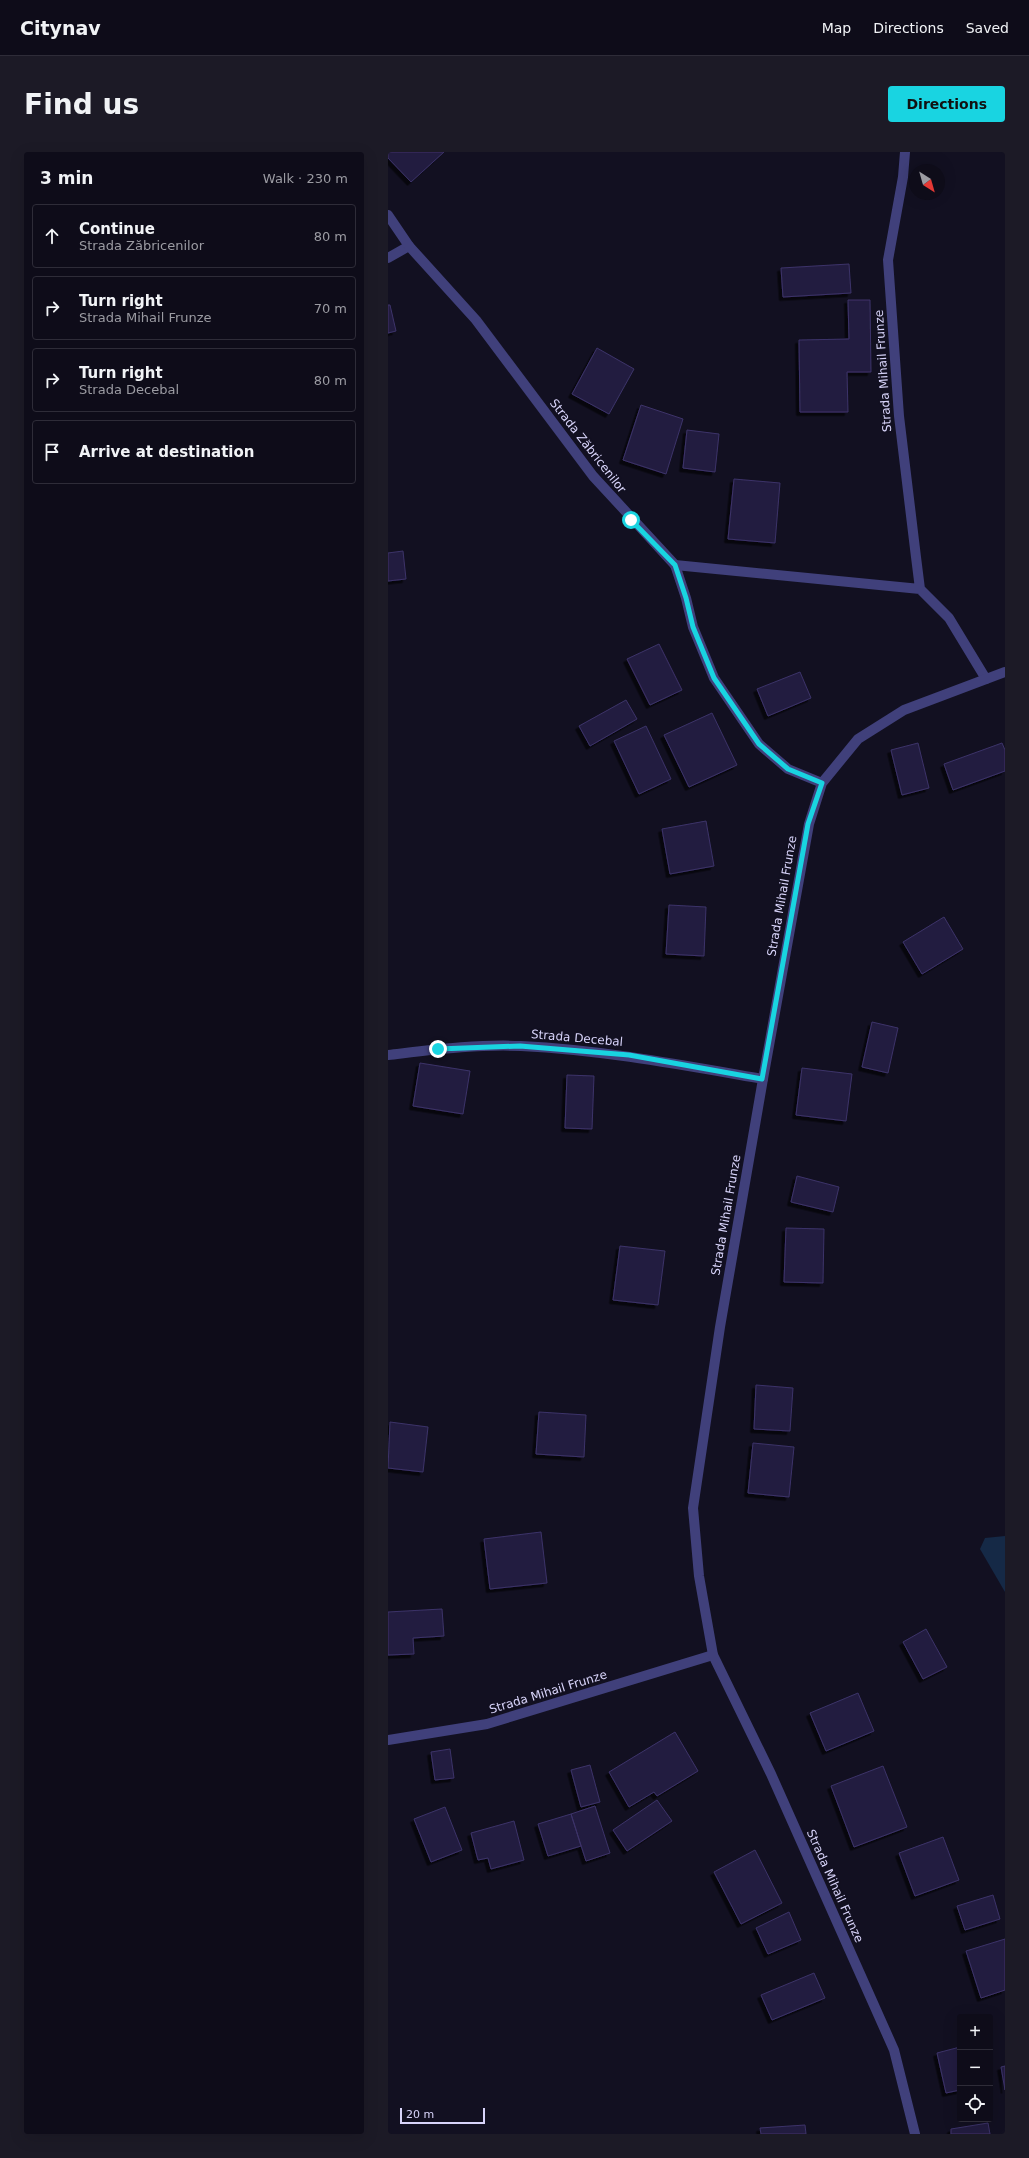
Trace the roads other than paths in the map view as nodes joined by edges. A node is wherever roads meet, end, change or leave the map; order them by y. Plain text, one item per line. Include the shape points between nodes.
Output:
1 (905, 152) edge
2 (388, 215) edge
3 (409, 246) junction
4 (388, 258) edge
5 (675, 565) junction
6 (920, 589) junction
7 (1005, 672) edge
8 (986, 679) junction
9 (822, 783) junction
10 (388, 1055) edge
11 (762, 1079) junction
12 (713, 1655) junction
13 (388, 1740) edge
14 (915, 2134) edge

1 - 6 street, Strada Mihail Frunze via 888,260 899,416
2 - 3 street, Strada Zăbricenilor
3 - 4 street
3 - 5 street, Strada Zăbricenilor via 476,320 593,476
5 - 6 street
5 - 9 street, Strada Zăbricenilor via 693,627 714,678 759,744 788,769
6 - 8 street via 949,618
7 - 8 street
8 - 9 street via 904,710 858,739
9 - 11 street, Strada Mihail Frunze via 808,824
10 - 11 street, Strada Decebal via 438,1049 520,1046 629,1055
11 - 12 street, Strada Mihail Frunze via 720,1327 693,1508 699,1576
12 - 13 street, Strada Mihail Frunze via 487,1724
12 - 14 street, Strada Mihail Frunze via 771,1774 894,2050

